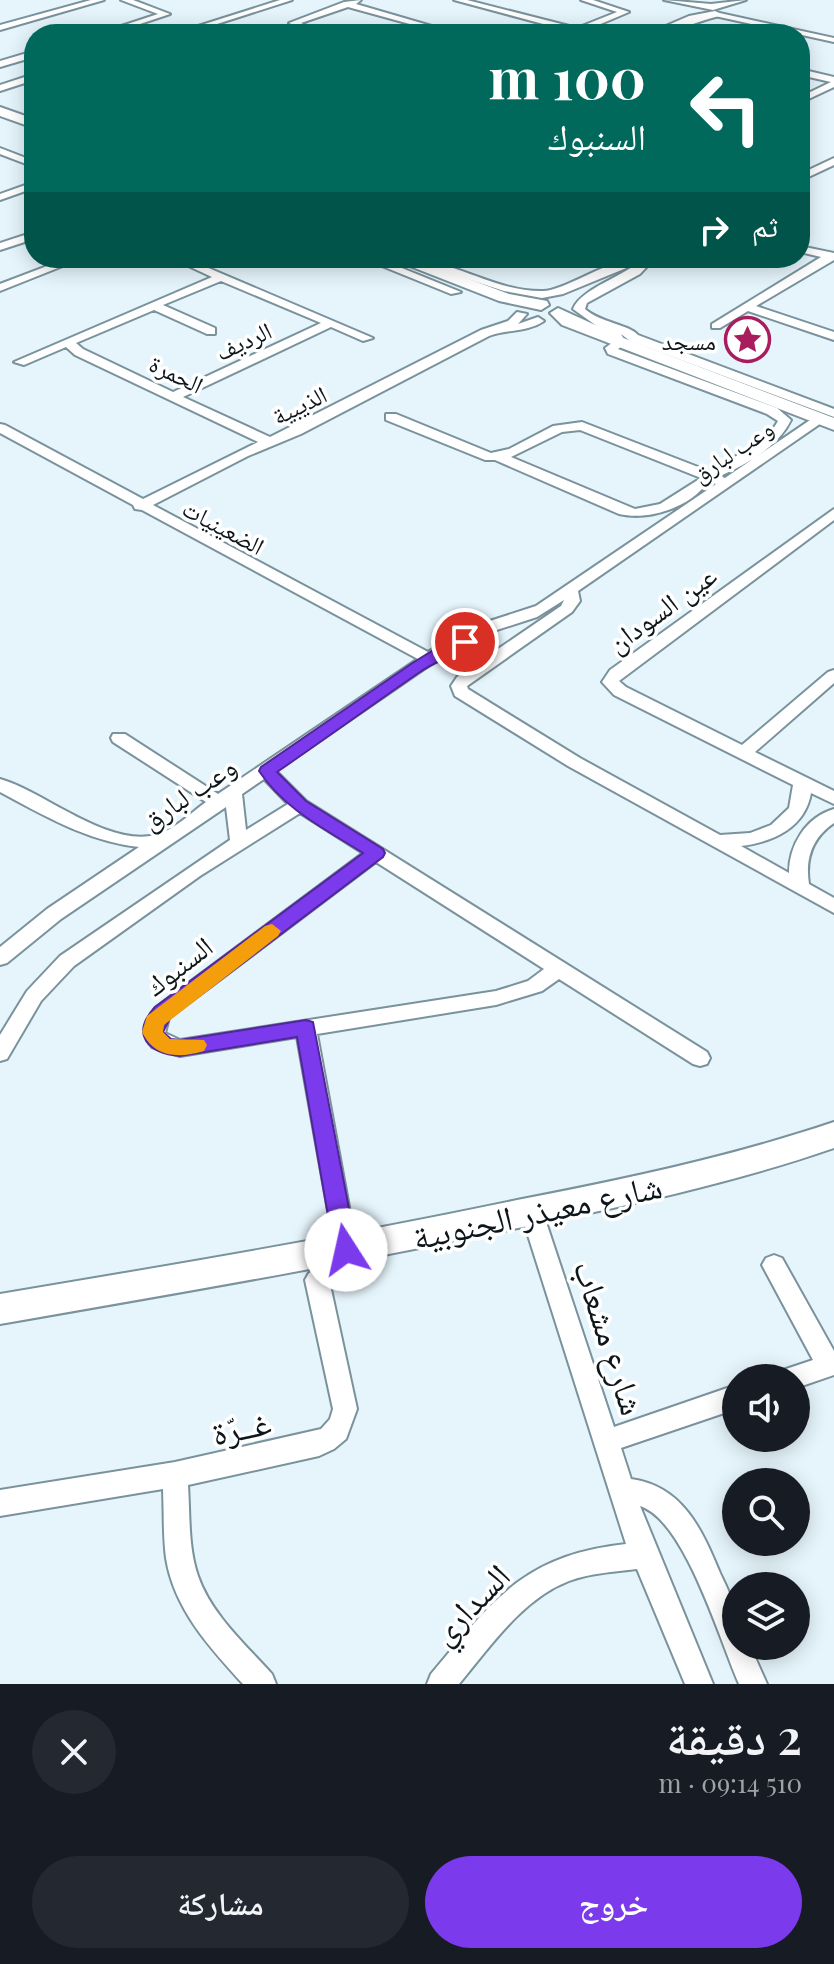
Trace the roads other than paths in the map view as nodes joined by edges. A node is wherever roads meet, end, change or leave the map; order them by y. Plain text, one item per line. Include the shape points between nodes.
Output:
1 (100, 0) edge
2 (125, 0) edge
3 (250, 0) edge
4 (288, 0) edge
5 (360, 0) edge
6 (458, 0) edge
7 (585, 0) edge
8 (676, 2) edge
9 (347, 4) junction
10 (269, 6) junction
11 (715, 8) edge
12 (134, 24) edge
13 (212, 24) edge
14 (296, 24) edge
15 (419, 24) edge
16 (542, 24) edge
17 (595, 24) edge
18 (677, 24) edge
19 (776, 24) edge
20 (0, 28) edge
21 (810, 33) edge
22 (834, 39) edge
23 (24, 57) edge
24 (0, 64) edge
25 (810, 75) edge
26 (24, 80) edge
27 (834, 82) edge
28 (1, 88) edge
29 (810, 95) edge
30 (0, 111) edge
31 (24, 120) edge
32 (1, 152) edge
33 (24, 160) edge
34 (834, 161) edge
35 (814, 171) junction
36 (810, 173) edge
37 (834, 175) edge
38 (24, 189) edge
39 (0, 197) edge
40 (24, 239) edge
41 (0, 247) edge
42 (810, 251) edge
43 (833, 256) edge
44 (52, 268) edge
45 (200, 268) edge
46 (405, 268) edge
47 (411, 268) edge
48 (413, 268) edge
49 (442, 268) edge
50 (633, 268) joint
51 (221, 277) junction
52 (0, 288) edge
53 (455, 292) dead end
54 (155, 306) junction
55 (750, 308) junction
56 (521, 314) junction
57 (545, 315) junction
58 (331, 323) junction
59 (716, 326) dead end
60 (607, 327) junction
61 (211, 331) dead end
62 (834, 336) edge
63 (367, 338) dead end
64 (476, 338) junction
65 (68, 342) junction
66 (620, 343) junction
67 (20, 362) dead end
68 (688, 374) junction
69 (174, 396) junction
70 (391, 417) dead end
71 (830, 418) edge
72 (0, 428) edge
73 (269, 442) junction
74 (499, 457) junction
75 (721, 478) junction
76 (702, 482) dead end
77 (140, 506) junction
78 (834, 513) edge
79 (570, 588) junction
80 (429, 659) junction
81 (834, 675) edge
82 (119, 738) dead end
83 (744, 752) junction
84 (267, 771) junction
85 (802, 781) junction
86 (0, 785) edge
87 (226, 798) junction
88 (834, 798) edge
89 (300, 805) junction
90 (834, 815) edge
91 (788, 822) junction
92 (810, 833) junction
93 (109, 839) junction
94 (166, 839) junction
95 (716, 841) junction
96 (239, 843) junction
97 (376, 853) junction
98 (120, 869) junction
99 (800, 887) junction
100 (834, 906) edge
101 (0, 958) edge
102 (560, 968) junction
103 (306, 1028) junction
104 (0, 1053) edge
105 (700, 1058) dead end
106 (834, 1135) edge
107 (531, 1210) junction
108 (346, 1250) junction
109 (774, 1265) dead end
110 (317, 1280) dead end
111 (0, 1309) edge
112 (831, 1364) edge
113 (810, 1372) edge
114 (722, 1402) edge
115 (607, 1441) junction
116 (175, 1475) junction
117 (622, 1491) junction
118 (0, 1503) edge
119 (645, 1555) junction
120 (722, 1615) edge
121 (742, 1660) edge
122 (262, 1684) edge
123 (441, 1684) edge
124 (699, 1684) edge
125 (753, 1684) edge

1 - 20 street
2 - 12 street via 166,14
3 - 10 street
4 - 10 street
5 - 9 street
6 - 16 street
7 - 17 street via 625,12
8 - 11 street
9 - 14 street
9 - 15 street
10 - 13 street
11 - 18 street
11 - 19 street
21 - 22 street
23 - 24 street
25 - 27 street
26 - 28 street
27 - 29 street
30 - 31 street
32 - 33 street
34 - 35 street
35 - 36 street
35 - 37 street
38 - 39 street
40 - 41 street
42 - 43 street
43 - 55 street
44 - 52 street
45 - 51 street, الرديف
46 - 53 street
47 - 56 street via 502,300
48 - 57 street
49 - 50 street via 535,295
50 - 60 street via 580,303 583,315
51 - 54 street, الحمرة
51 - 58 street, الرديف
54 - 61 street
54 - 65 street, الحمرة
55 - 59 street
55 - 62 street
56 - 57 street via 527,307
56 - 64 street, الذيبية
57 - 64 street, الذيبية
57 - 66 street
58 - 63 street, الرديف
58 - 69 street, الرديف
60 - 66 street
60 - 71 street
64 - 73 street, الذيبية
65 - 67 street, الحمرة
65 - 69 street, الحمرة
66 - 68 street
68 - 71 street
68 - 75 street via 785,420
69 - 73 street, الحمرة
70 - 74 street via 474,453
71 - 75 street, وعب لبارق
72 - 77 street, الضعينيات
73 - 77 street, الذيبية
74 - 75 street via 561,426 582,426
74 - 76 street via 642,516
75 - 79 street, وعب لبارق
77 - 80 street, الضعينيات
78 - 83 street, عين السودان via 611,677 613,687
79 - 80 street, وعب لبارق via 534,613
79 - 95 street via 567,609 463,680 461,692
80 - 84 street, وعب لبارق
81 - 83 street
82 - 87 street
83 - 85 street, عين السودان
84 - 87 street, وعب لبارق
84 - 89 street
85 - 88 street, عين السودان
85 - 91 street via 801,803
86 - 93 street
87 - 94 street, وعب لبارق
87 - 96 street
89 - 96 street
89 - 97 street
90 - 92 street
91 - 92 street
91 - 95 street via 752,839
92 - 99 street via 798,858
93 - 94 street
93 - 98 street via 120,856
94 - 98 street, وعب لبارق
95 - 99 street
96 - 104 street via 67,961 34,996
97 - 102 street
97 - 103 street, السنبوك via 162,1013 152,1032 167,1047 180,1048
98 - 101 street, وعب لبارق
99 - 100 street
102 - 103 street, السنبوك via 510,995
102 - 105 street
103 - 108 street
106 - 107 street, شارع معيذر الجنوبية via 683,1180
107 - 108 street, شارع معيذر الجنوبية
107 - 115 street, شارع مشعاب
108 - 111 street, شارع معيذر الجنوبية
109 - 112 street
110 - 116 street, غــرّة via 345,1409 339,1430 319,1444
112 - 113 street
114 - 115 street, شارع مشعاب
115 - 117 street, شارع مشعاب
116 - 118 street, غــرّة
116 - 122 street via 181,1563 189,1586 217,1634
117 - 119 street, شارع مشعاب
117 - 120 street via 648,1495 678,1518
119 - 123 street, السداري via 582,1564 549,1575 523,1592
119 - 124 street, شارع مشعاب
121 - 125 street

